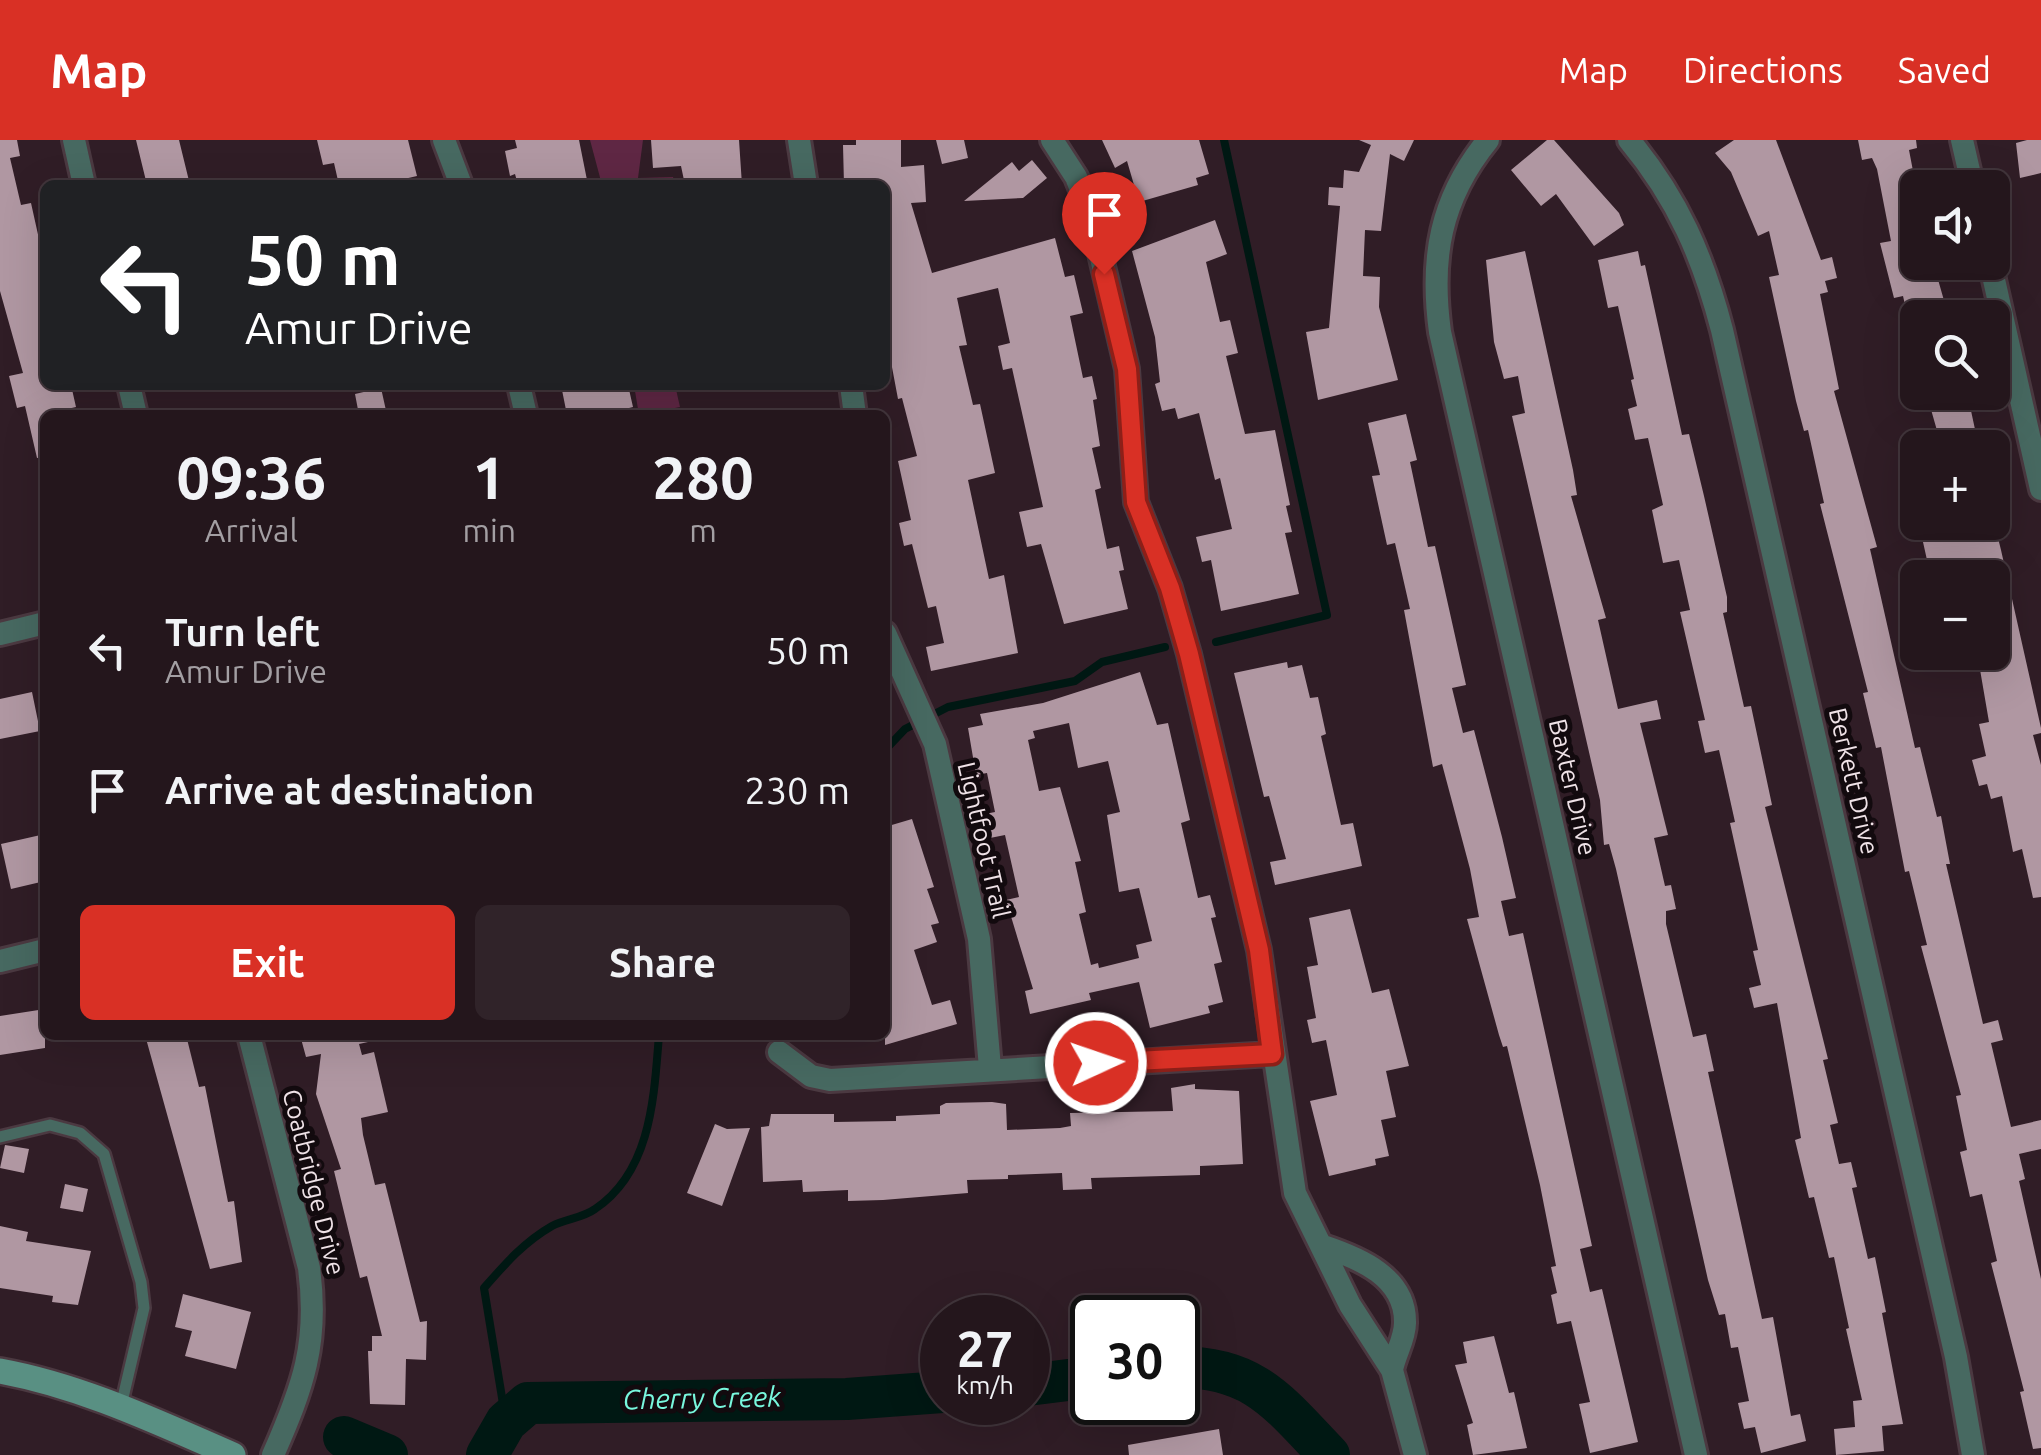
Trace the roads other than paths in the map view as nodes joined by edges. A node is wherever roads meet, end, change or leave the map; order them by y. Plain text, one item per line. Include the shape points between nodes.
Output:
1 (74, 140) edge
2 (444, 140) edge
3 (799, 140) edge
4 (1052, 140) edge
5 (1488, 140) edge
6 (1629, 140) edge
7 (1962, 140) edge
8 (1969, 170) edge
9 (83, 180) edge
10 (459, 180) edge
11 (805, 180) edge
12 (1994, 280) edge
13 (2041, 489) edge
14 (40, 624) edge
15 (0, 634) edge
16 (890, 644) edge
17 (40, 951) edge
18 (0, 961) edge
19 (250, 1040) edge
20 (779, 1052) dead end
21 (1272, 1054) junction
22 (990, 1068) junction
23 (0, 1137) edge
24 (1324, 1246) junction
25 (1392, 1370) junction
26 (0, 1371) edge
27 (121, 1406) junction
28 (233, 1455) edge
29 (272, 1455) edge
30 (1415, 1455) edge
31 (1696, 1455) edge
32 (1973, 1455) edge

1 - 9 street
2 - 10 street
3 - 11 street
4 - 21 street via 1091,214 1127,369 1136,502 1189,654 1259,950
5 - 31 street, Baxter Drive via 1450,196 1439,230 1440,332
6 - 32 street, Berkett Drive via 1690,229 1717,311
7 - 8 street
12 - 13 street
14 - 15 street
16 - 22 street, Lightfoot Trail via 935,744 979,939
17 - 18 street
19 - 29 street, Coatbridge Drive via 314,1305 314,1338 300,1396
20 - 22 street via 812,1076 830,1080
21 - 22 street
21 - 24 street via 1290,1174
23 - 27 lane via 50,1125 80,1133 104,1154 144,1308
24 - 25 street via 1350,1305
24 - 25 street via 1371,1264 1403,1307 1403,1338
25 - 30 street
26 - 27 main road
27 - 28 main road

